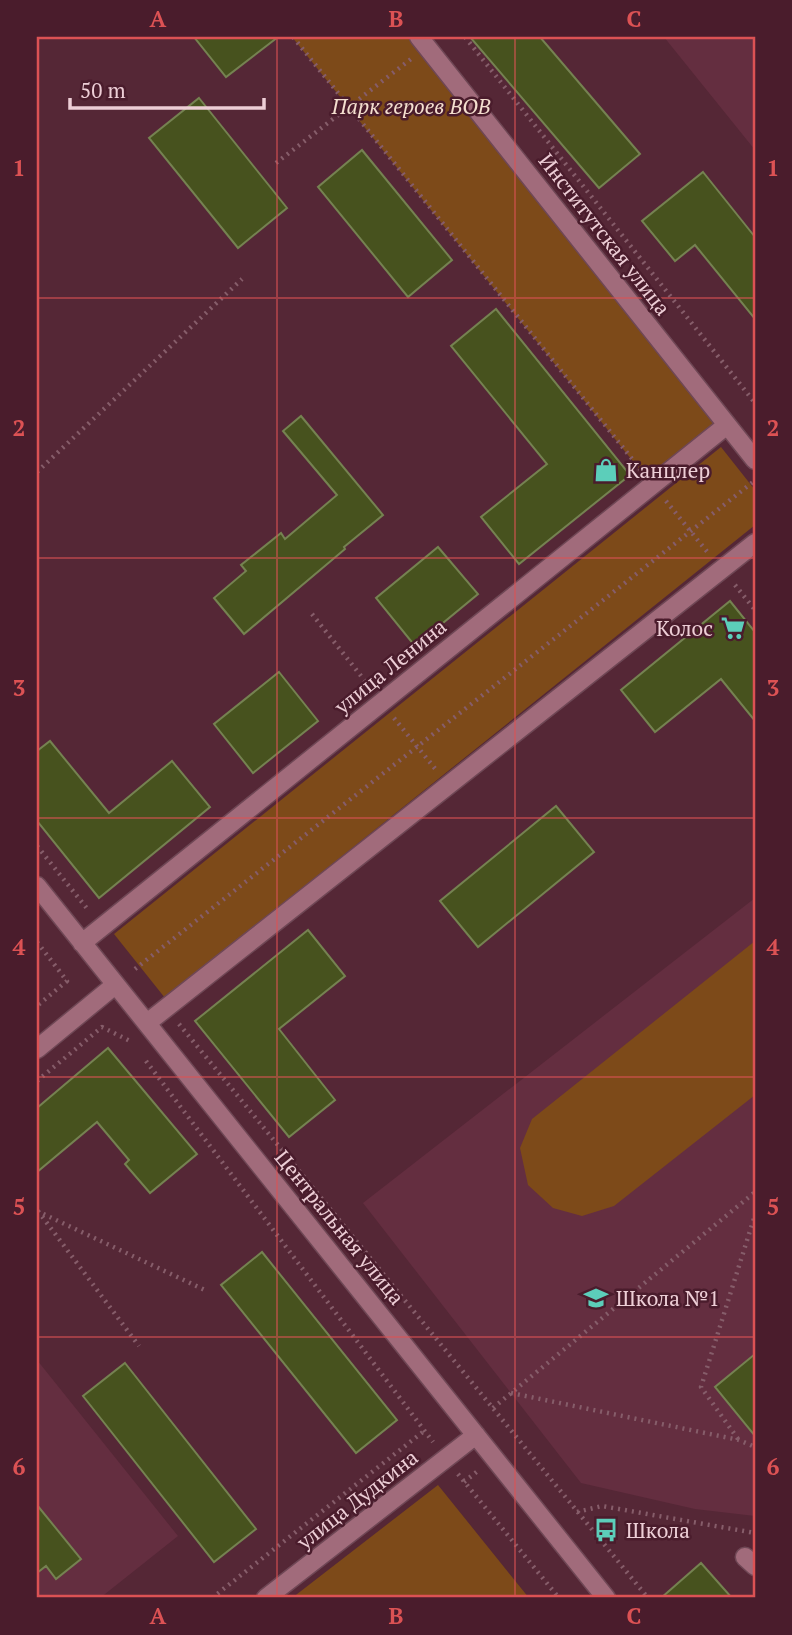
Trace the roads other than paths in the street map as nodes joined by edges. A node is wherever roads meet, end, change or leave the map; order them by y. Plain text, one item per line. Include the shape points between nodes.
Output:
1 (423, 42) edge
2 (727, 425) junction
3 (755, 460) edge
4 (755, 543) edge
5 (37, 886) edge
6 (82, 943) junction
7 (116, 985) junction
8 (148, 1023) junction
9 (37, 1049) edge
10 (476, 1435) junction
11 (266, 1598) edge
12 (606, 1598) edge

1 - 2 street, Институтская улица
2 - 3 street, Институтская улица
2 - 6 street, улица Ленина
4 - 8 street
5 - 6 street, Центральная улица
6 - 7 street, Центральная улица
7 - 8 street, Центральная улица
7 - 9 street
8 - 10 street, Центральная улица
10 - 11 street, улица Дудкина
10 - 12 street, Центральная улица

